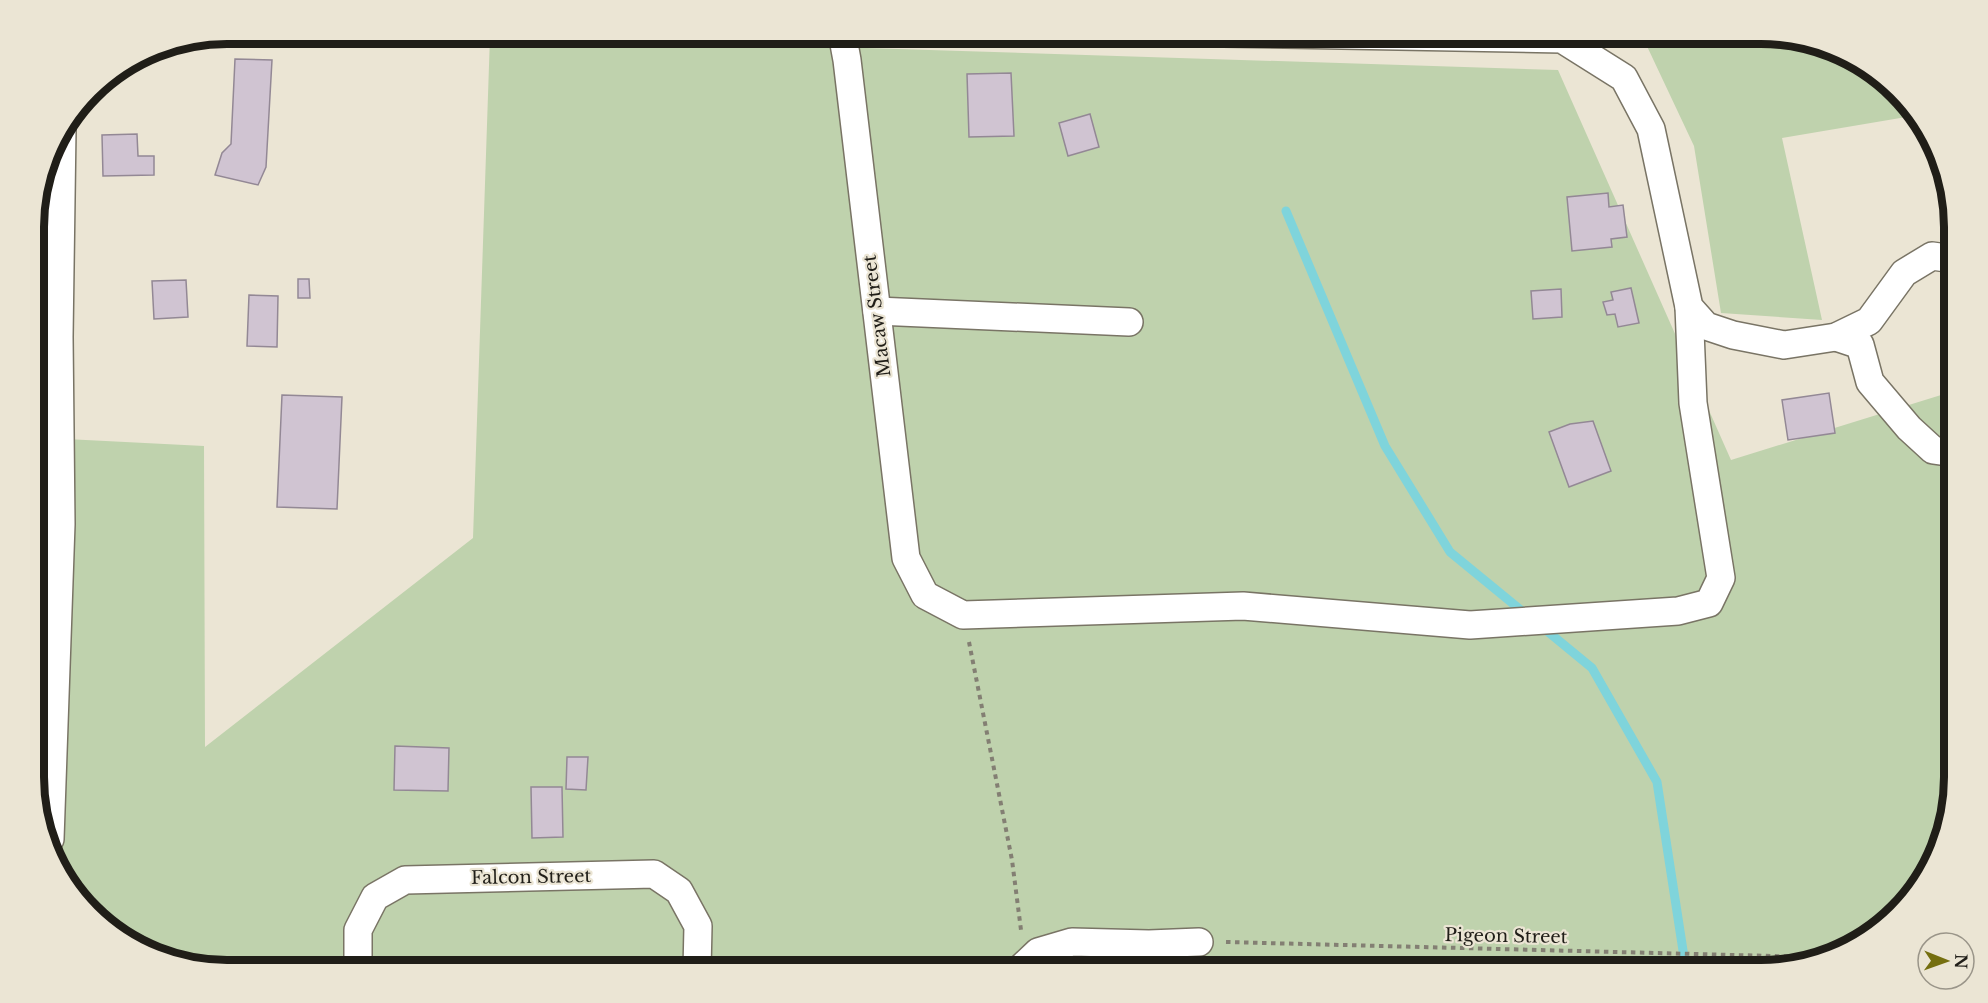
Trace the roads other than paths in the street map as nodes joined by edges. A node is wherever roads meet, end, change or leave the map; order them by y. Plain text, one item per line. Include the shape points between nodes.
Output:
1 (844, 44) edge
2 (1570, 44) edge
3 (62, 148) edge
4 (1944, 258) edge
5 (1689, 307) junction
6 (877, 311) junction
7 (1129, 321) dead end
8 (1836, 337) junction
9 (1944, 452) edge
10 (50, 825) edge
11 (1199, 942) road end
12 (1030, 959) edge
13 (358, 960) edge
14 (698, 960) edge

1 - 6 street, Macaw Street
2 - 5 street via 1624,78 1651,129
3 - 10 street via 61,524
4 - 8 street via 1932,256 1904,273 1869,321
5 - 6 street, Macaw Street via 1693,403 1721,578 1709,603 1678,611 1470,625 1243,606 963,615 925,595 906,558
5 - 8 street via 1706,326 1733,335 1784,345
6 - 7 street
8 - 9 street via 1860,345 1870,382 1909,428 1933,450
11 - 12 street via 1072,942 1038,952
13 - 14 street, Falcon Street via 358,930 375,897 405,880 654,874 679,891 698,926

